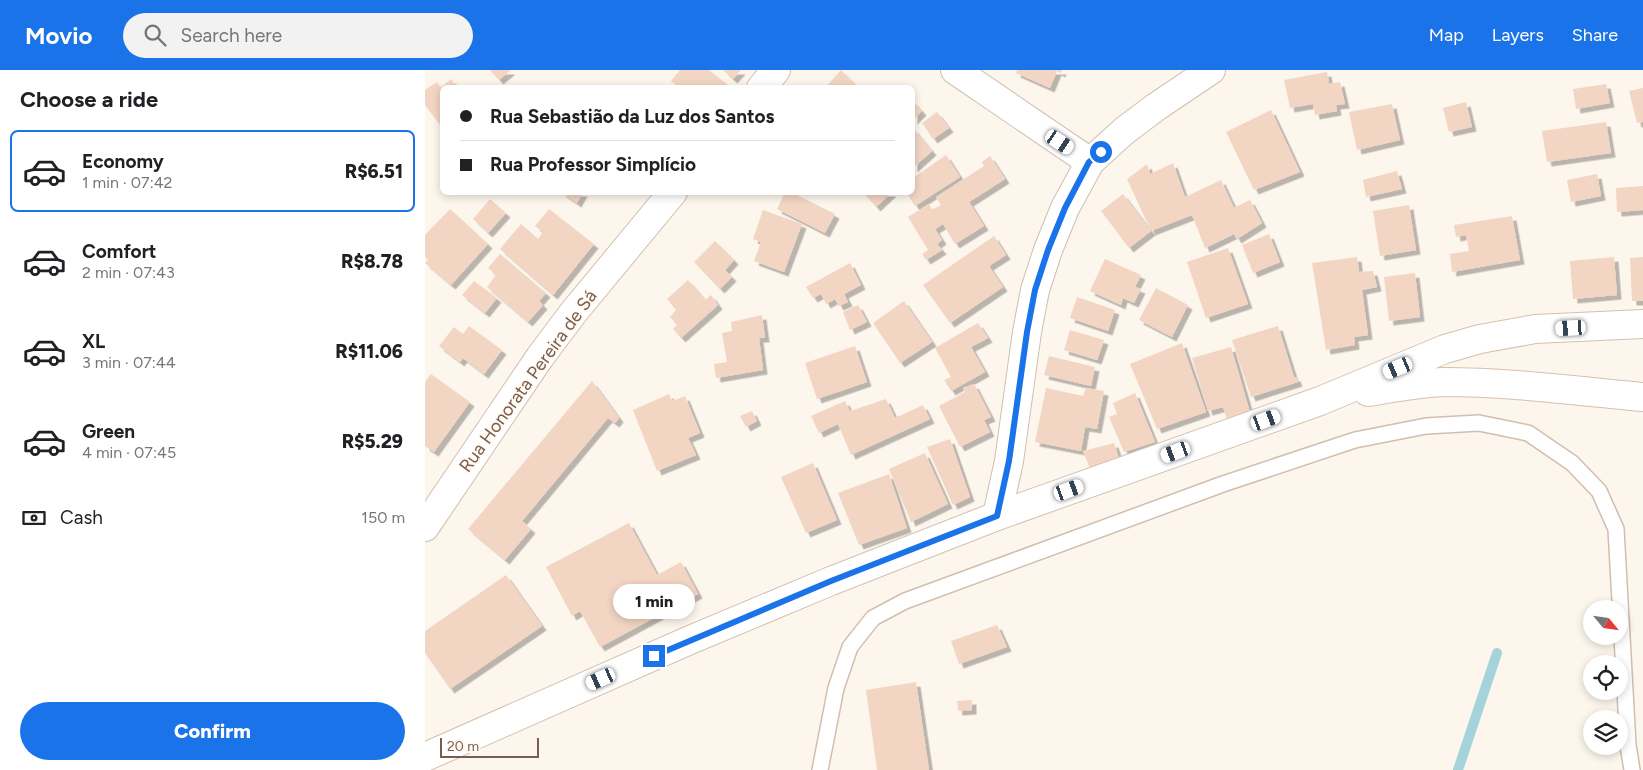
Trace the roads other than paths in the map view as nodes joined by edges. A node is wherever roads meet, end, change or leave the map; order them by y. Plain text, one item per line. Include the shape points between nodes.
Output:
1 (776, 70) edge
2 (955, 70) edge
3 (1211, 70) edge
4 (764, 85) edge
5 (1089, 162) junction
6 (671, 195) edge
7 (1643, 324) edge
8 (1643, 397) edge
9 (1320, 401) junction
10 (997, 516) junction
11 (425, 527) edge
12 (425, 757) edge
13 (820, 770) edge
14 (1632, 770) edge

1 - 4 street
2 - 5 street
3 - 5 street via 1123,132
5 - 10 street via 1065,208 1035,290 1009,461
6 - 11 street, Rua Honorata Pereira de Sá via 540,356
7 - 9 street via 1535,329 1480,338 1445,349
8 - 9 street via 1443,382 1399,386
9 - 10 street
10 - 12 street via 813,588
13 - 14 lane via 836,688 850,647 873,618 905,601 1223,484 1355,440 1427,426 1479,423 1528,433 1572,463 1599,491 1616,529

